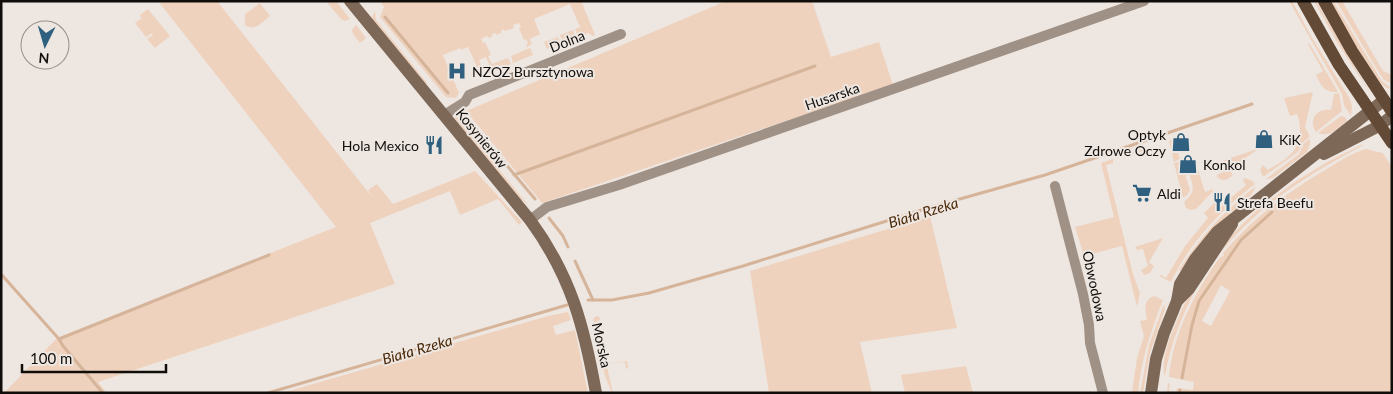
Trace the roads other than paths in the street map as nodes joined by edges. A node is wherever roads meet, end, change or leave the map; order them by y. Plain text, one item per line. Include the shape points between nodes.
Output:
1 (350, 1) edge
2 (1144, 1) edge
3 (1303, 1) edge
4 (1324, 1) edge
5 (621, 34) dead end
6 (1384, 100) junction
7 (1369, 111) junction
8 (1392, 112) edge
9 (444, 115) junction
10 (1392, 116) edge
11 (1379, 126) junction
12 (1392, 143) edge
13 (1300, 166) junction
14 (1055, 186) dead end
15 (530, 220) junction
16 (576, 304) joint
17 (596, 393) edge
18 (1103, 393) edge
19 (1151, 393) edge

1 - 9 main road, Kosynierów
2 - 15 street, Husarska via 619,185 547,207
3 - 7 main road
4 - 6 main road
5 - 9 street, Dolna via 469,95 465,102
6 - 7 main road
6 - 8 main road
7 - 11 main road
7 - 13 main road
9 - 15 main road, Kosynierów
10 - 11 main road
11 - 12 main road
11 - 13 main road
13 - 19 main road via 1217,232 1195,259 1180,284 1177,301 1164,332
14 - 18 street, Obwodowa via 1083,294 1090,343
15 - 16 main road, Kosynierów via 557,262
16 - 17 main road, Morska

